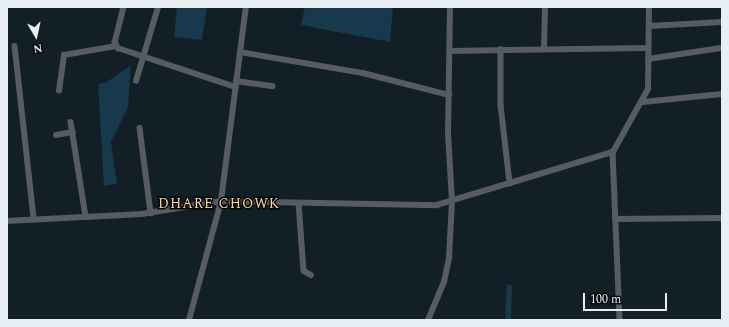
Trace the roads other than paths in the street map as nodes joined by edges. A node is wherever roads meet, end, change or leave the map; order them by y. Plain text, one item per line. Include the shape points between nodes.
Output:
1 (124, 7) edge
2 (158, 7) edge
3 (246, 7) edge
4 (450, 7) edge
5 (544, 7) edge
6 (649, 7) edge
7 (722, 22) edge
8 (649, 26) junction
9 (15, 46) dead end
10 (116, 46) junction
11 (544, 48) junction
12 (648, 48) junction
13 (722, 48) edge
14 (501, 49) junction
15 (451, 51) junction
16 (240, 52) junction
17 (145, 59) junction
18 (648, 59) junction
19 (136, 81) dead end
20 (236, 84) junction
21 (273, 86) dead end
22 (59, 91) dead end
23 (722, 94) edge
24 (449, 95) junction
25 (643, 102) junction
26 (71, 122) dead end
27 (140, 128) dead end
28 (73, 132) junction
29 (56, 135) dead end
30 (613, 152) junction
31 (510, 183) junction
32 (452, 201) junction
33 (221, 202) junction
34 (299, 203) junction
35 (151, 213) junction
36 (86, 217) junction
37 (722, 218) edge
38 (34, 219) junction
39 (615, 219) junction
40 (7, 220) edge
41 (311, 275) dead end
42 (189, 320) edge
43 (428, 320) edge
44 (620, 320) edge

1 - 10 street
2 - 17 street
3 - 16 street
4 - 15 street
5 - 11 street
6 - 8 street
7 - 8 street
8 - 12 street
9 - 38 street
10 - 17 street
10 - 22 street via 64,55
11 - 12 street
11 - 14 street
12 - 18 street
13 - 18 street
14 - 15 street
14 - 31 street via 501,105
15 - 24 street
16 - 20 street
16 - 24 street via 363,73
17 - 19 street
17 - 20 street
18 - 25 street
20 - 21 street
20 - 33 street
23 - 25 street
24 - 32 street
25 - 30 street
26 - 28 street
27 - 35 street
28 - 29 street
28 - 36 street
30 - 31 street
30 - 39 street
31 - 32 street
32 - 34 street via 437,205
32 - 43 street via 444,282
33 - 34 street
33 - 35 street
33 - 42 street
34 - 41 street via 304,271
35 - 36 street
36 - 38 street
37 - 39 street
38 - 40 street
39 - 44 street

